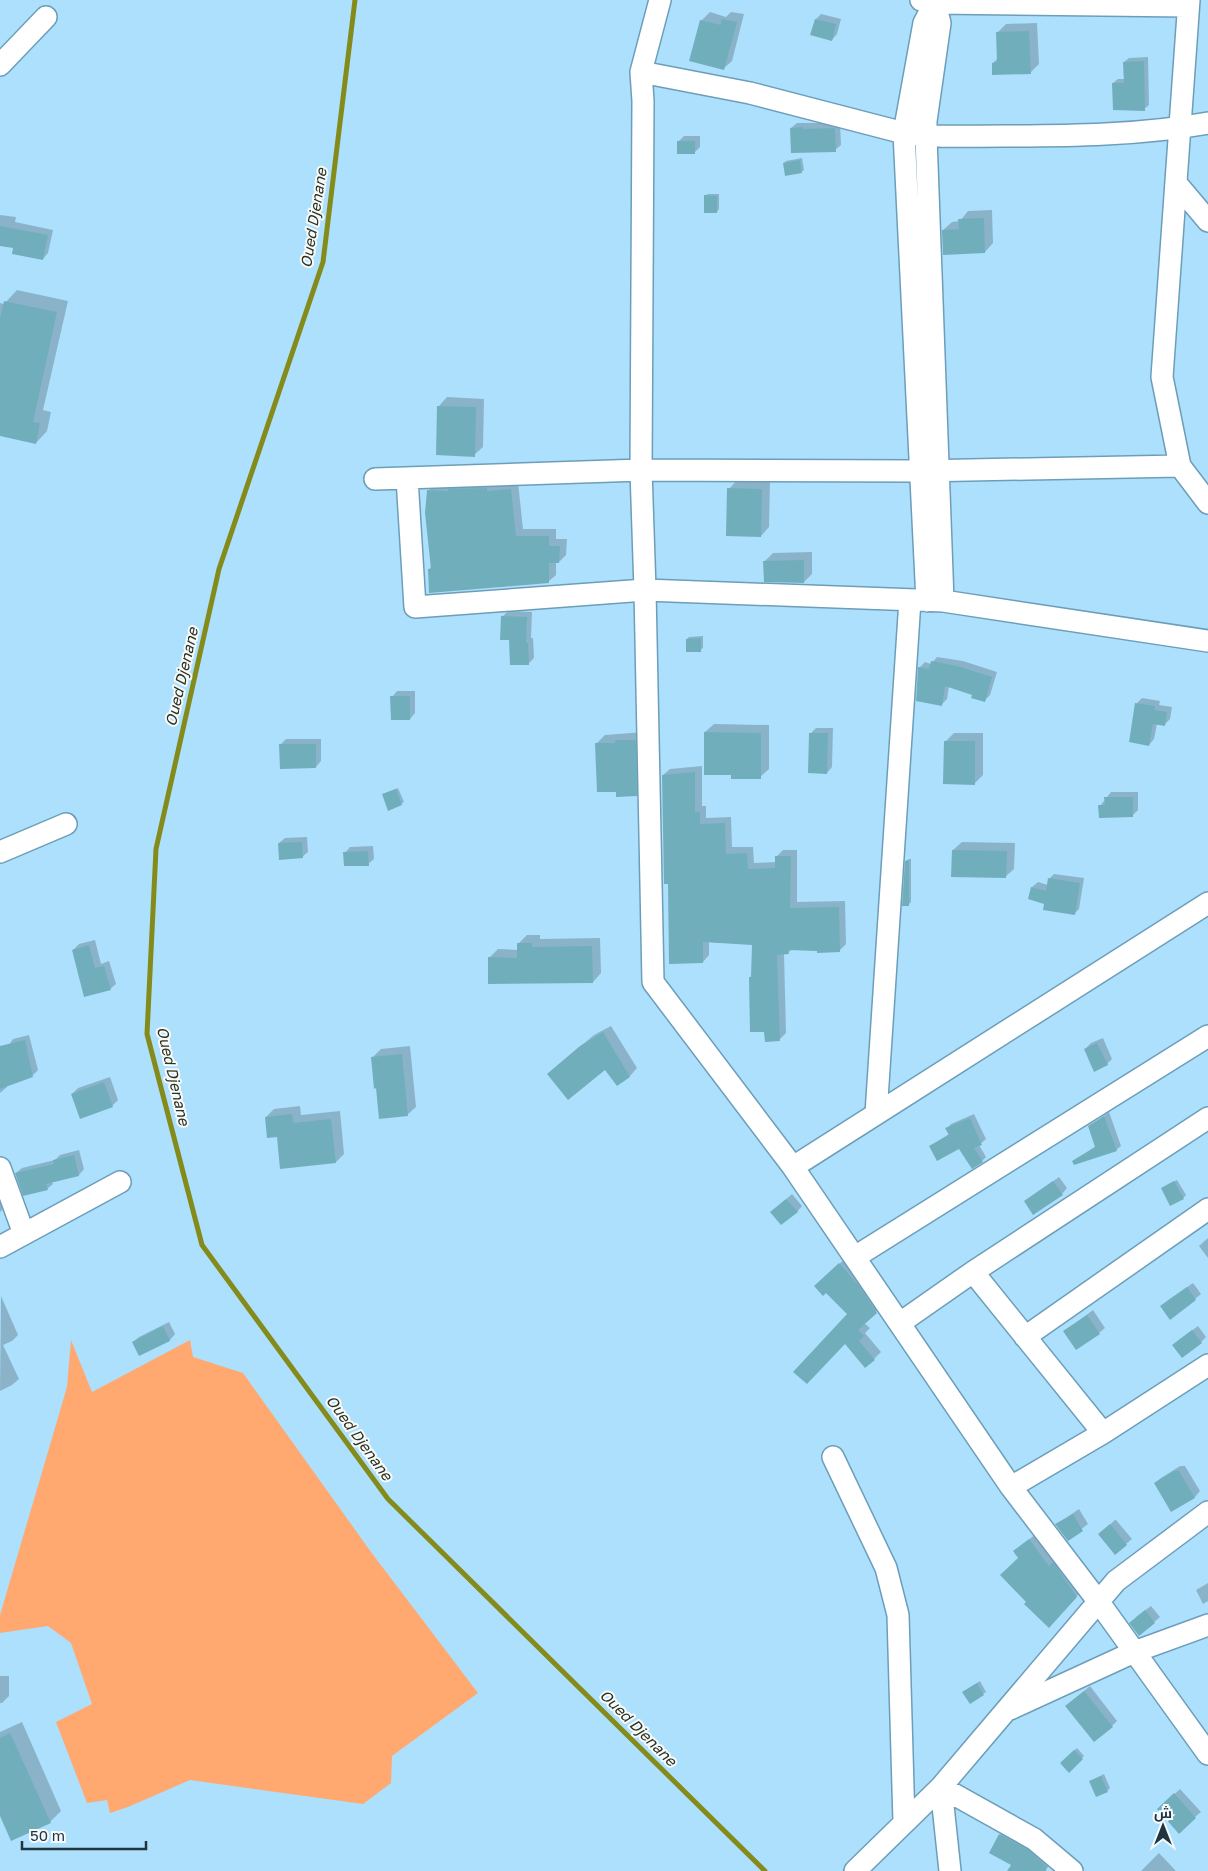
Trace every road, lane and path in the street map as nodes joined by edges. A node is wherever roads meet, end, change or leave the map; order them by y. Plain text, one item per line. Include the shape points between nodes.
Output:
1 (660, 0) edge
2 (931, 1) edge
3 (1090, 2) edge
4 (1188, 3) edge
5 (46, 17) dead end
6 (0, 65) edge
7 (641, 72) junction
8 (1208, 123) edge
9 (1180, 128) junction
10 (904, 133) junction
11 (926, 137) junction
12 (1176, 183) junction
13 (1208, 221) edge
14 (1180, 466) junction
15 (641, 470) junction
16 (929, 471) junction
17 (407, 478) junction
18 (376, 479) dead end
19 (1208, 503) edge
20 (645, 590) junction
21 (927, 600) junction
22 (1208, 642) edge
23 (66, 824) dead end
24 (0, 852) edge
25 (1208, 903) edge
26 (1208, 1036) edge
27 (876, 1114) junction
28 (1208, 1118) edge
29 (793, 1167) junction
30 (0, 1168) edge
31 (120, 1182) dead end
32 (1208, 1209) edge
33 (24, 1234) junction
34 (0, 1247) edge
35 (855, 1257) junction
36 (973, 1272) junction
37 (900, 1323) junction
38 (1025, 1336) junction
39 (1208, 1364) edge
40 (1103, 1433) junction
41 (834, 1457) dead end
42 (1011, 1486) junction
43 (1208, 1512) edge
44 (1098, 1601) junction
45 (1208, 1626) edge
46 (1134, 1652) junction
47 (1005, 1711) junction
48 (1208, 1754) edge
49 (941, 1787) junction
50 (904, 1822) junction
51 (855, 1871) edge
52 (950, 1871) edge
53 (1072, 1871) edge

1 - 7 street
2 - 3 street
2 - 10 street
2 - 11 street via 940,23
3 - 4 street
4 - 9 street
5 - 6 street
7 - 10 street via 750,92
7 - 15 street
8 - 9 street
9 - 11 street via 1050,136
9 - 12 street
10 - 11 street
10 - 16 street
11 - 16 street
12 - 13 street
12 - 14 street via 1162,377
14 - 16 street
14 - 19 street
15 - 16 street
15 - 17 street
15 - 20 street
16 - 21 street
17 - 18 street
17 - 20 street via 415,607
20 - 21 street
20 - 29 street via 653,982
21 - 22 street
21 - 27 street
23 - 24 street
25 - 27 street
26 - 35 street
27 - 29 street
28 - 36 street
29 - 35 street
30 - 33 street
31 - 33 street
32 - 38 street
33 - 34 street
35 - 37 street
36 - 37 street
36 - 38 street
37 - 42 street
38 - 40 street
39 - 40 street
40 - 42 street
41 - 50 street via 886,1568 898,1615
42 - 44 street
43 - 44 street via 1116,1581
44 - 46 street
44 - 47 street
45 - 46 street
46 - 47 street
46 - 48 street
47 - 49 street
49 - 50 street
49 - 52 street
49 - 53 street via 1034,1839
50 - 51 street

